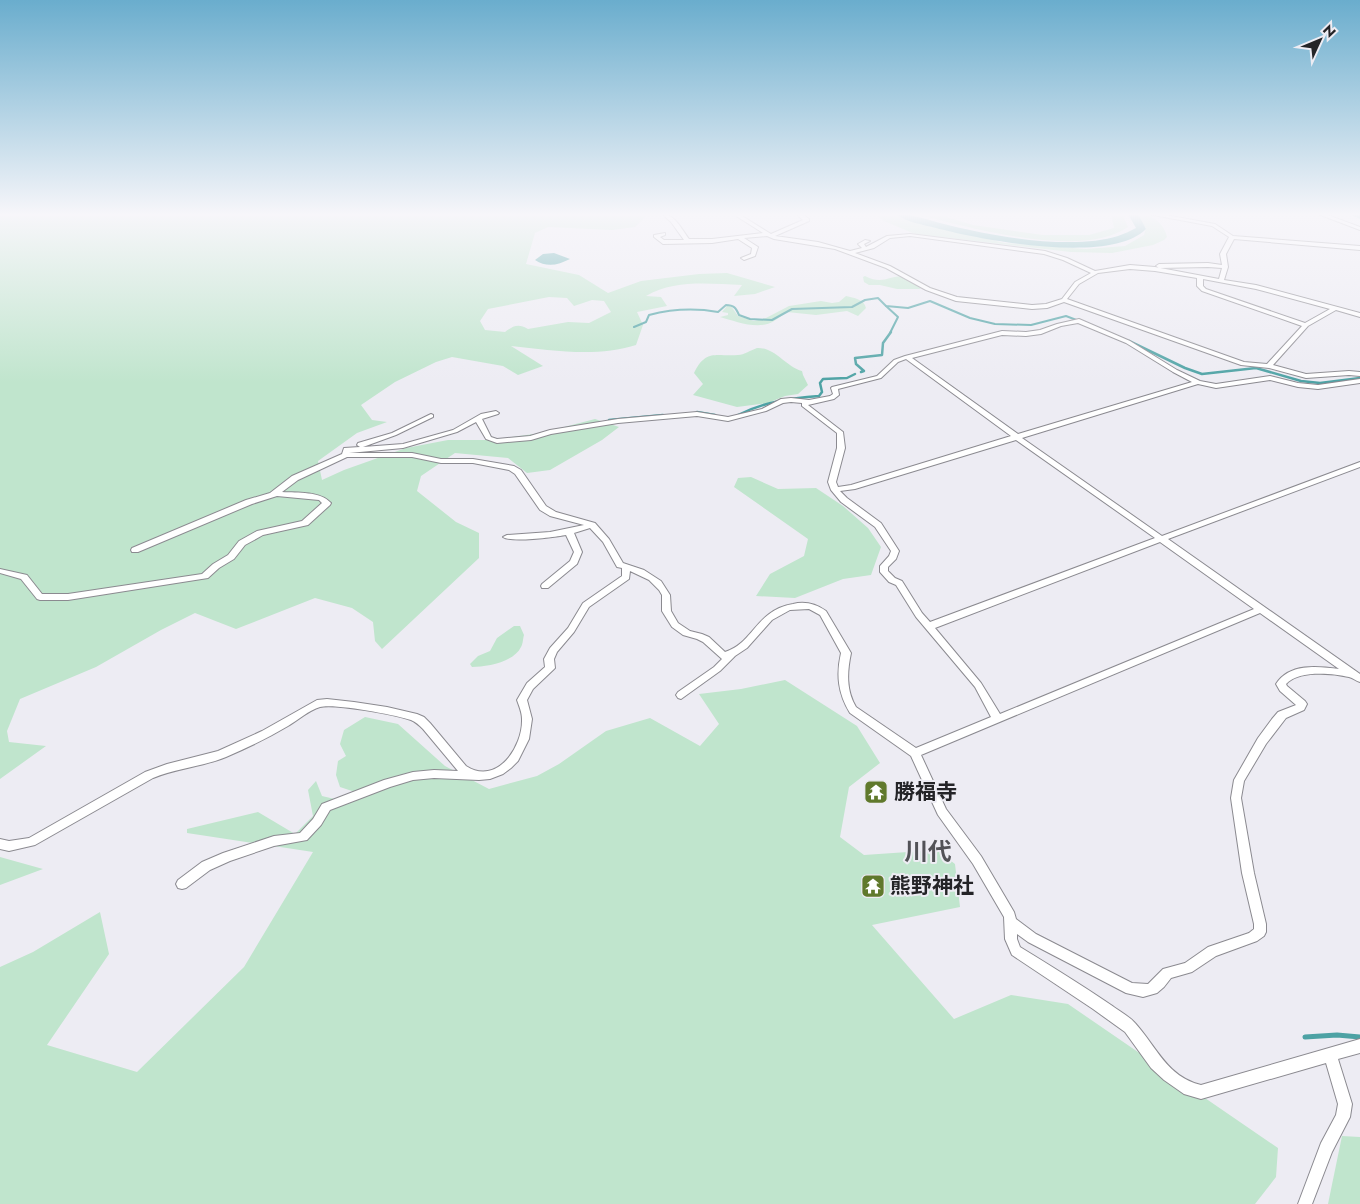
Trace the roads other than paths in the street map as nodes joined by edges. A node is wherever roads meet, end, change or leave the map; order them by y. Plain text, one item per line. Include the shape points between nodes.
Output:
1 (895, 270) edge
2 (1088, 270) edge
3 (1111, 270) edge
4 (1162, 270) edge
5 (1225, 270) edge
6 (1095, 273) junction
7 (1200, 277) junction
8 (1221, 281) junction
9 (1064, 300) junction
10 (1336, 308) junction
11 (1360, 315) edge
12 (1306, 325) junction
13 (907, 357) junction
14 (1269, 366) junction
15 (1360, 374) edge
16 (1360, 381) edge
17 (1198, 382) junction
18 (808, 402) junction
19 (496, 413) dead end
20 (431, 416) dead end
21 (478, 418) junction
22 (1018, 438) junction
23 (346, 452) junction
24 (1360, 464) edge
25 (835, 490) junction
26 (275, 493) junction
27 (592, 525) junction
28 (569, 532) junction
29 (507, 537) dead end
30 (1163, 540) junction
31 (135, 550) dead end
32 (626, 567) junction
33 (2, 572) dead end
34 (545, 586) dead end
35 (1261, 609) junction
36 (930, 626) junction
37 (731, 655) junction
38 (1356, 676) edge
39 (681, 695) dead end
40 (997, 718) junction
41 (915, 753) junction
42 (476, 776) junction
43 (0, 844) edge
44 (182, 884) dead end
45 (1012, 923) junction
46 (1360, 1046) edge
47 (1330, 1055) junction
48 (1305, 1204) edge

1 - 9 street via 949,297 1032,307 1053,305
2 - 6 street
3 - 6 street
4 - 7 street
5 - 8 street
6 - 9 street via 1077,283
7 - 8 street
7 - 12 street via 1200,286 1204,290
8 - 10 street
9 - 14 street via 1243,364
10 - 11 street
10 - 12 street
12 - 14 street
13 - 17 street via 1002,333 1041,332 1079,321 1128,342
13 - 18 street via 896,361 879,377 834,388 836,395 832,398
13 - 22 street
14 - 15 street via 1306,376
16 - 17 street via 1318,387 1270,378 1216,386
17 - 22 street
18 - 21 street via 782,401 764,410 728,420 697,414 618,421 531,438 497,441 488,438
18 - 25 street via 804,405 840,432 842,448 832,482
19 - 21 street
20 - 23 street
21 - 23 street via 455,431 403,446
22 - 25 street
22 - 30 street
23 - 26 street via 295,478
23 - 27 street via 412,455 442,461 473,460 511,468 518,472 543,508 552,514
24 - 30 street
25 - 36 street via 878,525 895,551 884,566 884,572 899,584 918,615
26 - 31 street
26 - 33 street via 321,498 327,503 305,523 260,533 242,542 231,557 205,576 68,597 40,597 24,576
27 - 28 street
27 - 32 street via 606,541 615,560
28 - 29 street
28 - 34 street via 578,552 574,562
30 - 35 street
30 - 36 street
32 - 37 street via 651,576 663,588 670,621 683,632 705,639 724,656
32 - 42 street via 626,577 586,605 571,630 553,650 550,668 530,686 522,700 527,718 522,742 513,762 499,772
35 - 38 street
35 - 40 street
36 - 40 street via 978,685
37 - 39 street
37 - 41 street via 741,650 769,618 780,611 804,605 818,608 846,653 842,670 848,703 853,710
38 - 45 street via 1312,670 1282,680 1283,688 1302,704 1301,707 1282,715 1276,722 1239,780 1236,798 1260,932 1212,951 1188,968 1166,973 1158,986 1145,992 1131,989 1032,938
40 - 41 street
41 - 45 street via 942,812 977,860
42 - 43 street via 457,764 421,720 407,714 321,703 258,738 221,754 160,770 31,842 9,846
42 - 44 street via 434,774 388,783 326,807 303,837 274,840 227,857 206,866
45 - 47 street via 1011,939 1016,951 1130,1027 1156,1063 1189,1089 1201,1092
46 - 47 street
47 - 48 street via 1345,1104 1343,1117 1326,1148

